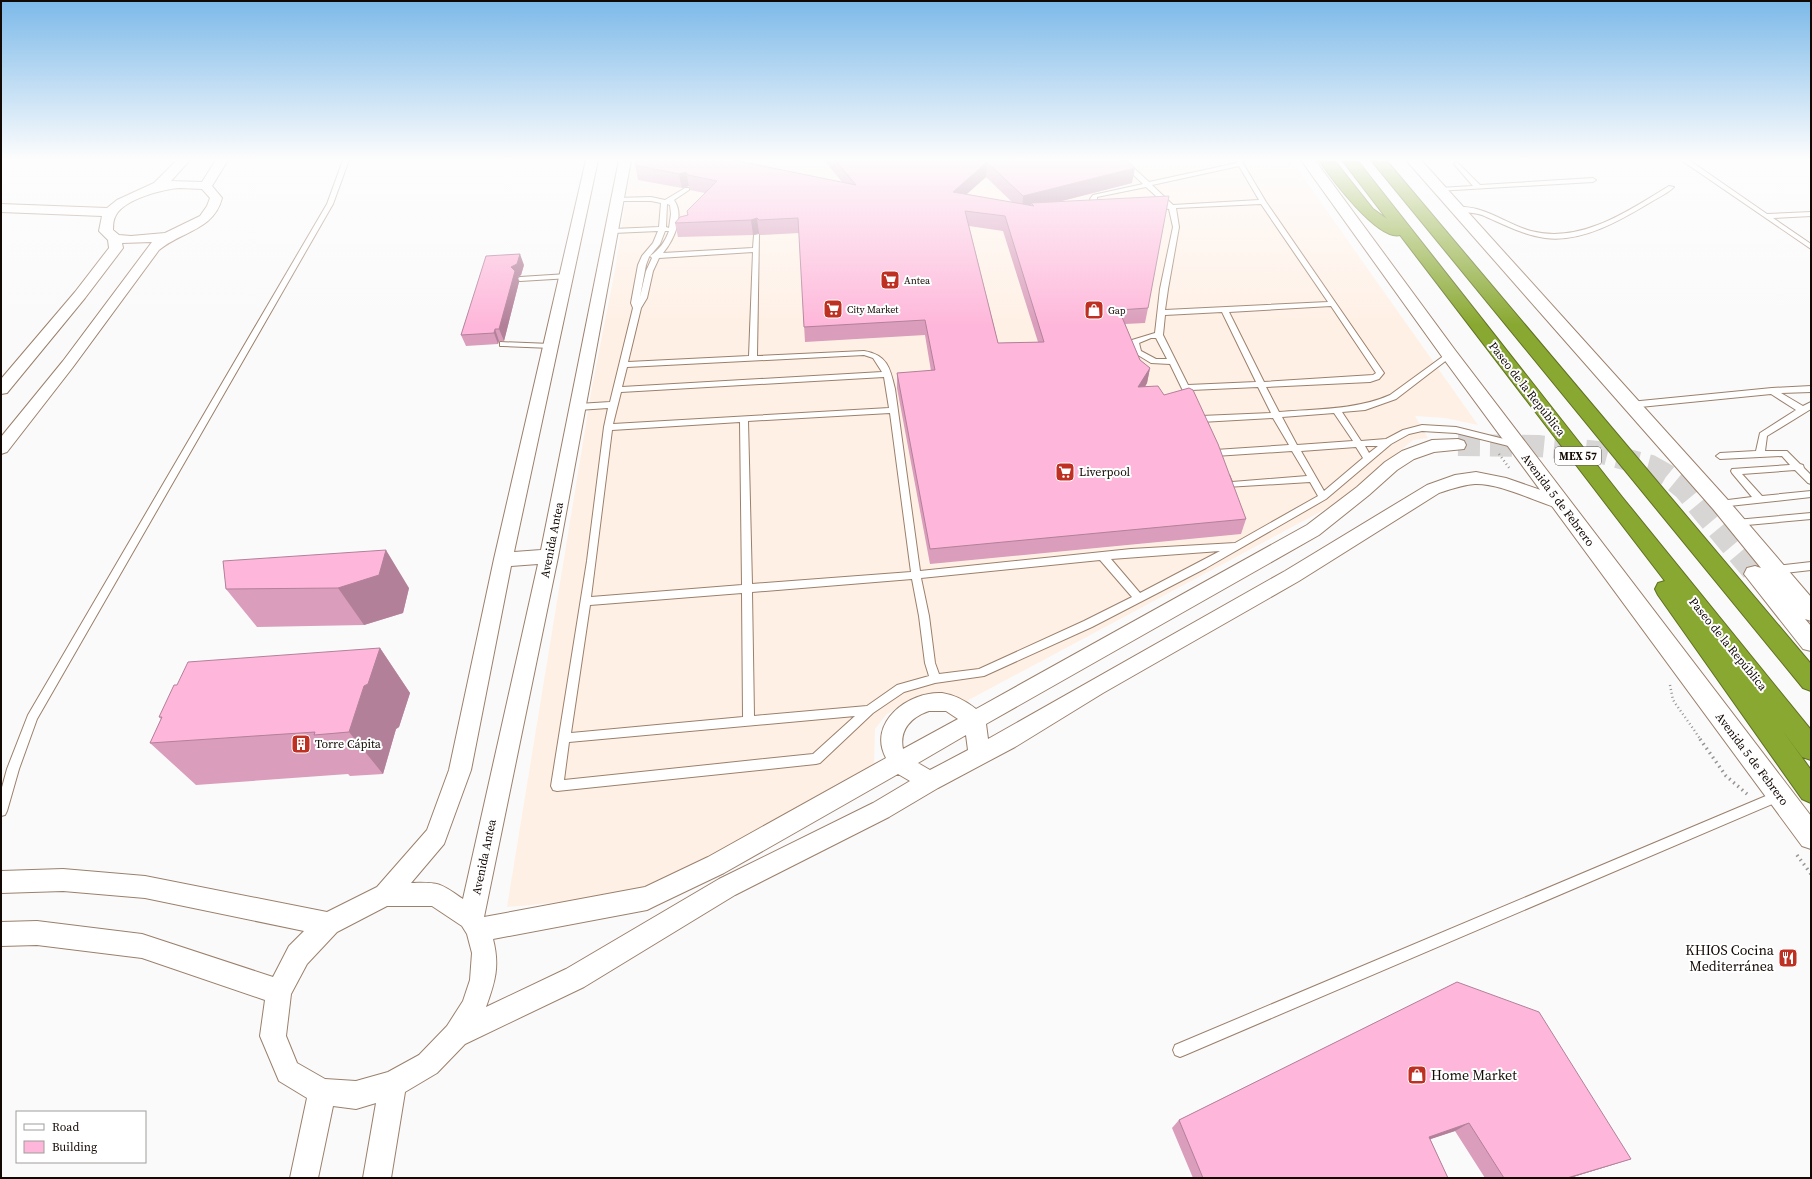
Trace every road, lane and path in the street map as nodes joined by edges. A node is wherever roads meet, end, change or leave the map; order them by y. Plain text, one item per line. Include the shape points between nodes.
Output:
1 (108, 215) edge
2 (208, 215) edge
3 (324, 215) edge
4 (580, 215) edge
5 (615, 215) edge
6 (666, 215) edge
7 (673, 215) edge
8 (1174, 215) edge
9 (1272, 215) edge
10 (1348, 215) edge
11 (1372, 215) edge
12 (1390, 215) edge
13 (1424, 215) edge
14 (1462, 215) edge
15 (1486, 215) edge
16 (1626, 215) edge
17 (1788, 215) edge
18 (1766, 216) joint
19 (662, 229) junction
20 (676, 229) junction
21 (613, 231) junction
22 (757, 235) edge
23 (168, 237) junction
24 (115, 239) junction
25 (1410, 241) junction
26 (1811, 247) edge
27 (756, 250) junction
28 (646, 256) junction
29 (657, 256) junction
30 (567, 276) junction
31 (520, 279) dead end
32 (1331, 304) junction
33 (637, 308) junction
34 (1224, 309) junction
35 (1161, 312) junction
36 (1159, 335) junction
37 (503, 344) dead end
38 (552, 346) junction
39 (1449, 354) junction
40 (753, 359) junction
41 (1172, 362) junction
42 (624, 364) junction
43 (887, 374) junction
44 (1261, 385) junction
45 (1185, 388) junction
46 (1, 389) edge
47 (1811, 389) edge
48 (616, 390) junction
49 (1772, 391) junction
50 (1192, 400) edge
51 (1630, 404) junction
52 (613, 405) junction
53 (1811, 406) edge
54 (578, 407) junction
55 (894, 410) junction
56 (1337, 410) junction
57 (1802, 410) junction
58 (1276, 415) junction
59 (744, 419) junction
60 (1201, 419) edge
61 (608, 427) junction
62 (1388, 442) junction
63 (1359, 443) junction
64 (1458, 445) tunnel mouth
65 (1518, 445) junction
66 (1, 448) edge
67 (1293, 448) junction
68 (1760, 453) junction
69 (1720, 456) dead end
70 (1368, 458) junction
71 (1800, 468) junction
72 (1312, 479) junction
73 (1811, 481) edge
74 (1811, 494) edge
75 (1323, 497) junction
76 (1760, 500) junction
77 (1615, 502) junction
78 (1561, 503) junction
79 (1720, 504) junction
80 (1811, 516) edge
81 (1736, 523) junction
82 (1238, 546) junction
83 (1103, 556) junction
84 (549, 557) junction
85 (503, 559) junction
86 (1811, 566) edge
87 (1776, 570) junction
88 (1755, 574) tunnel mouth
89 (916, 575) junction
90 (747, 588) junction
91 (1138, 597) junction
92 (586, 600) junction
93 (1811, 612) edge
94 (1811, 642) edge
95 (934, 679) junction
96 (1811, 681) edge
97 (869, 710) junction
98 (749, 721) junction
99 (975, 721) junction
100 (565, 738) junction
101 (1811, 749) edge
102 (979, 754) junction
103 (899, 762) junction
104 (930, 781) junction
105 (1811, 791) edge
106 (1780, 795) junction
107 (1, 811) edge
108 (1811, 837) edge
109 (716, 865) junction
110 (1, 882) edge
111 (727, 887) junction
112 (385, 895) junction
113 (328, 924) junction
114 (475, 924) junction
115 (1, 934) edge
116 (279, 992) junction
117 (456, 1035) junction
118 (1180, 1050) dead end
119 (393, 1084) junction
120 (322, 1092) junction
121 (304, 1178) edge
122 (377, 1178) edge

1 - 24 street via 105,222 106,231
2 - 23 street via 204,220
3 - 107 lane via 32,718
4 - 30 street
5 - 21 street, Avenida Antea
6 - 19 lane
7 - 20 lane
8 - 35 lane via 1176,227
9 - 32 lane
10 - 39 main road, Avenida 5 de Febrero
11 - 25 highway via 1387,228
12 - 25 highway, Paseo de la República / MEX 57
13 - 96 highway, MEX 57
14 - 51 main road
15 - 16 lane via 1529,233 1547,236 1572,236
17 - 18 lane
18 - 26 lane
19 - 20 lane
19 - 21 lane
19 - 28 lane via 656,244
20 - 29 lane
21 - 54 street, Avenida Antea
22 - 27 lane
23 - 24 street
23 - 66 street via 154,247 68,364
24 - 46 street via 116,248 80,296
25 - 77 highway, Paseo de la República / MEX 57
27 - 29 lane
27 - 40 lane
28 - 29 lane
28 - 33 lane via 635,303
29 - 33 lane via 651,266 646,295
30 - 31 lane
30 - 38 street
32 - 34 lane
32 - 44 lane via 1380,373 1370,380
33 - 42 lane
34 - 35 lane
34 - 44 lane
35 - 36 lane
36 - 41 lane
36 - 41 lane via 1135,342 1137,352 1154,361
37 - 38 lane
38 - 85 street
39 - 56 lane via 1382,402
39 - 65 main road, Avenida 5 de Febrero
40 - 42 lane
40 - 43 lane via 875,355
41 - 45 lane
42 - 48 lane
43 - 48 lane
43 - 55 lane
44 - 45 lane
44 - 58 lane
45 - 50 lane
47 - 49 lane
48 - 52 lane
49 - 51 lane
49 - 57 lane
51 - 79 main road
52 - 54 lane
52 - 61 lane
53 - 57 lane
54 - 84 street, Avenida Antea
55 - 59 lane
55 - 89 lane
56 - 58 lane
56 - 63 lane
57 - 68 lane via 1763,436
58 - 60 lane
58 - 67 lane
59 - 61 lane
59 - 90 lane
61 - 92 lane
62 - 63 lane
62 - 65 lane via 1406,432 1422,428 1456,430
62 - 70 lane
63 - 67 lane
63 - 70 lane
64 - 99 street via 1432,446 1408,455 1313,530
65 - 78 main road, Avenida 5 de Febrero
67 - 72 lane
67 - 72 lane via 1216,456 1229,485
68 - 69 lane
68 - 71 lane via 1784,453
70 - 75 lane
71 - 73 lane
71 - 76 lane via 1735,471
72 - 75 lane
74 - 76 lane
75 - 82 lane
76 - 79 lane
77 - 101 highway, Paseo de la República / MEX 57
77 - 105 highway via 1656,575
78 - 102 street via 1500,482 1476,478 1455,480 1433,489 1292,576
78 - 106 main road, Avenida 5 de Febrero
79 - 81 main road
80 - 81 lane
81 - 87 main road
82 - 83 lane
82 - 91 lane
83 - 89 lane
83 - 91 lane
84 - 85 street
84 - 114 street, Avenida Antea
85 - 112 street via 460,770 436,836
86 - 87 lane
87 - 93 main road
88 - 94 main road
89 - 90 lane
89 - 95 lane
90 - 92 lane
90 - 98 lane
91 - 95 lane via 1088,624 980,673
92 - 100 lane
95 - 97 lane via 900,688
97 - 98 lane
97 - 100 lane via 816,759 557,786
98 - 100 lane
99 - 102 street
99 - 103 street
99 - 103 street via 961,708 941,702 922,704 904,713 893,728 891,745
102 - 104 street
103 - 104 street
103 - 109 street
104 - 111 street via 881,810
106 - 108 main road, Avenida 5 de Febrero
106 - 118 lane
109 - 111 street
109 - 114 street via 647,898
110 - 113 street via 63,880 145,887
111 - 117 street via 575,978
112 - 113 street
112 - 114 street via 435,894
113 - 116 street via 298,955
114 - 117 street via 484,954 483,980 473,1008
115 - 116 street via 37,933 142,946
116 - 120 street via 273,1036 288,1072
117 - 119 street via 428,1064
119 - 120 street via 356,1095
119 - 122 street
120 - 121 street

